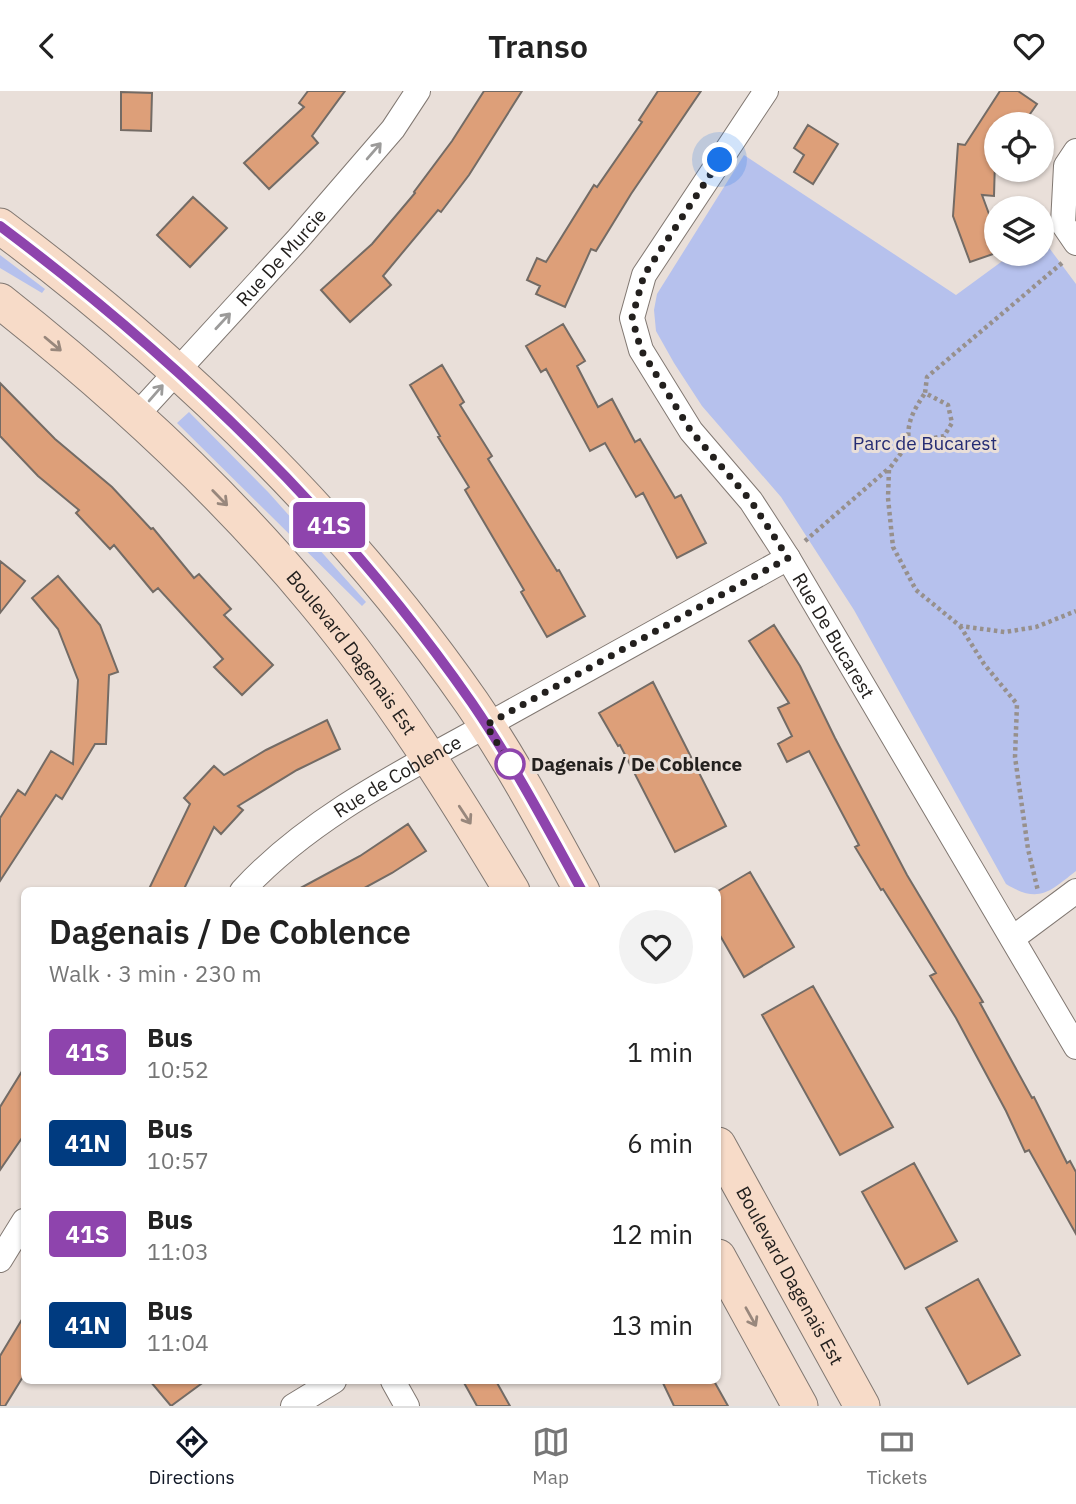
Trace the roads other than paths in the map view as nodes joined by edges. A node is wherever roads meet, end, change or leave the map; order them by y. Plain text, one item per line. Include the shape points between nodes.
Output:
1 (418, 91) edge
2 (766, 91) edge
3 (1076, 151) edge
4 (0, 226) edge
5 (1071, 252) edge
6 (0, 301) edge
7 (176, 371) junction
8 (136, 416) junction
9 (788, 558) junction
10 (486, 725) junction
11 (428, 758) junction
12 (245, 887) edge
13 (509, 887) edge
14 (580, 887) edge
15 (1076, 891) edge
16 (1013, 938) junction
17 (1076, 1047) edge
18 (721, 1150) edge
19 (21, 1226) edge
20 (0, 1260) edge
21 (721, 1262) edge
22 (329, 1384) edge
23 (395, 1384) edge
24 (293, 1406) edge
25 (407, 1406) edge
26 (800, 1406) edge
27 (862, 1406) edge

7 -> 1 street, Rue De Murcie via 298,239 384,139
2 - 9 street, Rue De Bucarest via 644,275 632,318 641,350 691,431 751,501
3 - 5 street via 1066,166 1063,224
4 - 7 main road
6 -> 8 main road, Boulevard Dagenais Est
8 -> 7 street, Rue De Murcie
7 - 10 main road via 248,439 348,547
8 -> 11 main road, Boulevard Dagenais Est via 288,570 352,649
9 - 10 street, Rue de Coblence
9 - 16 street, Rue De Bucarest
10 - 11 street, Rue de Coblence
10 - 14 main road
11 - 12 street, Rue de Coblence via 335,813 258,872
11 -> 13 main road, Boulevard Dagenais Est
15 - 16 street
16 - 17 street, Rue De Bucarest
18 - 27 main road, Boulevard Dagenais Est
19 - 20 street
21 -> 26 main road
22 - 24 street
23 - 25 street

